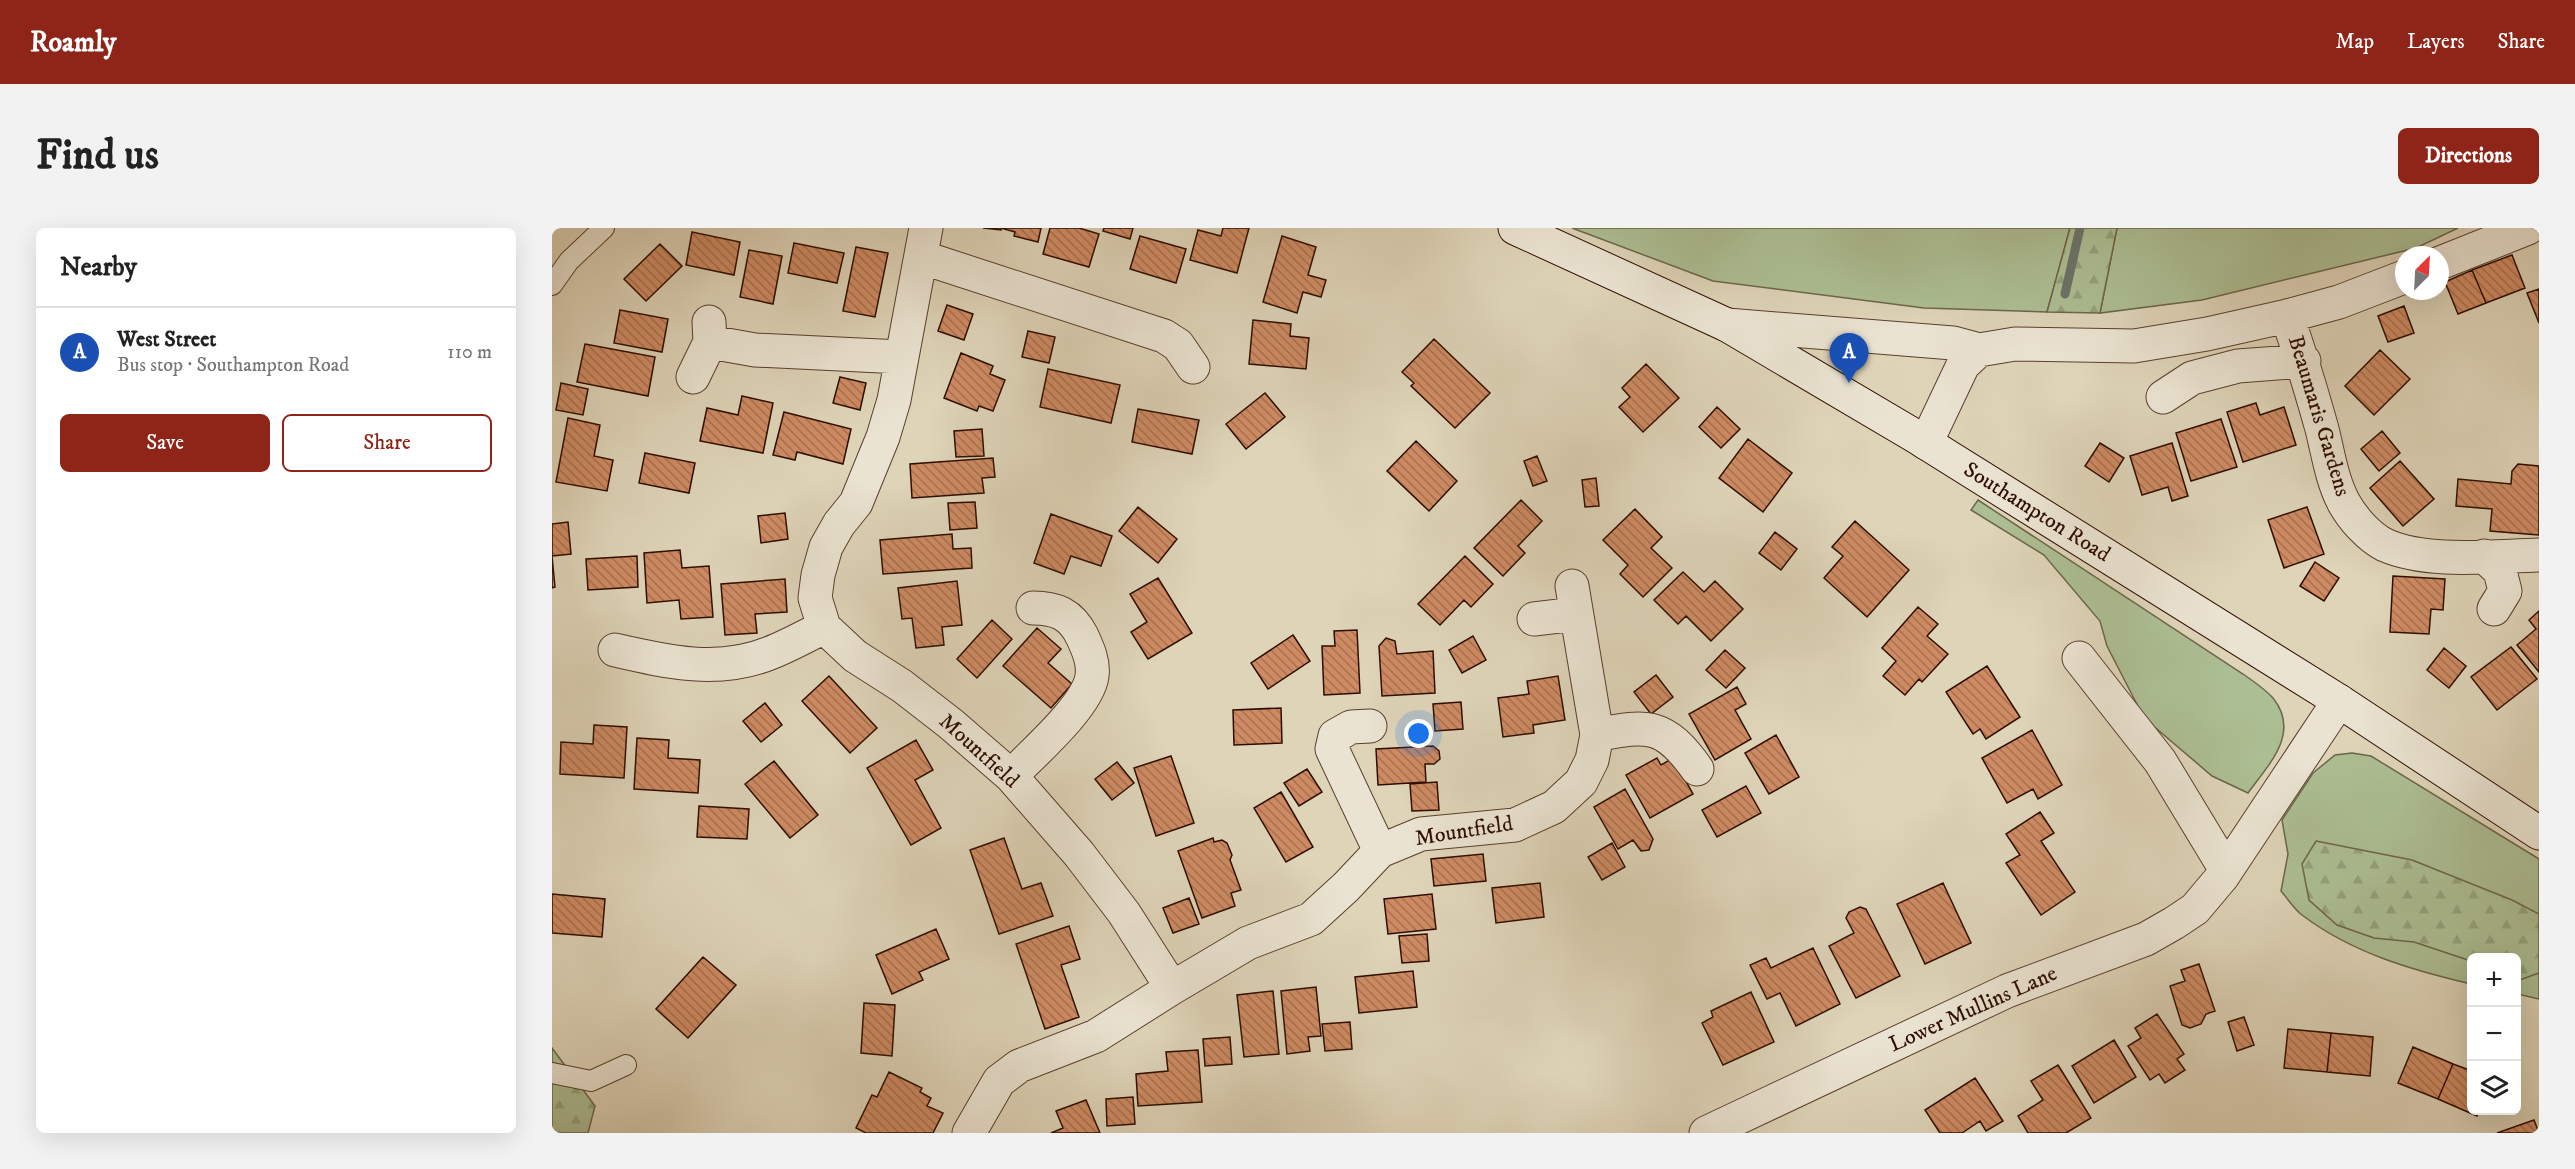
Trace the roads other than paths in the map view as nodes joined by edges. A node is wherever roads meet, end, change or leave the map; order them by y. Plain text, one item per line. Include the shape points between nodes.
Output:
1 (604, 228) edge
2 (1515, 228) edge
3 (2528, 228) edge
4 (923, 243) edge
5 (2449, 259) edge
6 (2395, 280) edge
7 (552, 285) edge
8 (2287, 316) junction
9 (1727, 325) junction
10 (1979, 351) junction
11 (901, 357) junction
12 (2304, 362) junction
13 (1193, 367) dead end
14 (693, 377) dead end
15 (2163, 397) dead end
16 (1926, 443) junction
17 (2539, 555) edge
18 (2484, 556) junction
19 (1033, 608) dead end
20 (2494, 609) dead end
21 (1534, 619) dead end
22 (824, 627) junction
23 (615, 650) dead end
24 (2079, 658) dead end
25 (2339, 701) junction
26 (1370, 726) dead end
27 (1597, 735) junction
28 (1697, 769) dead end
29 (1011, 776) junction
30 (2539, 833) edge
31 (1380, 851) junction
32 (2226, 870) junction
33 (1172, 988) junction
34 (626, 1065) dead end
35 (552, 1073) edge
36 (969, 1133) edge
37 (1706, 1133) edge

1 - 7 lane via 569,261
2 - 9 street, Southampton Road
3 - 5 street
4 - 11 street, Mountfield
4 - 13 street, Mountfield via 1164,336 1178,345
6 - 8 street
8 - 10 street via 2134,346 2015,344
8 - 12 street, Beaumaris Gardens
9 - 10 street via 1953,343
9 - 16 street, Southampton Road
10 - 16 street via 1963,365
11 - 14 street via 755,350 709,332
11 - 22 street, Mountfield via 883,437 855,503 826,548 818,575 815,598
12 - 15 street via 2238,366 2192,378
12 - 18 street, Beaumaris Gardens via 2334,474 2344,502 2360,525 2384,544 2414,553
16 - 25 street, Southampton Road
17 - 18 street, Beaumaris Gardens
18 - 20 street via 2500,572 2505,591
19 - 29 street via 1052,608 1077,626 1090,654 1092,675 1088,691 1071,713
21 - 27 street, Mountfield via 1574,600
22 - 23 street via 769,654 723,665 671,663
22 - 29 street, Mountfield via 855,656 902,686
24 - 32 street via 2160,761
25 - 30 street, Southampton Road
25 - 32 street, Lower Mullins Lane
26 - 31 street via 1351,727 1335,736 1332,748
27 - 28 street via 1628,728 1661,732 1681,747
27 - 31 street, Mountfield via 1592,760 1581,782 1554,807 1515,825 1421,834
29 - 33 street, Mountfield via 1080,854
31 - 33 street, Mountfield via 1311,919 1248,943
32 - 37 street, Lower Mullins Lane via 2195,909 2146,939 2007,991
33 - 36 street, Mountfield via 1096,1036 1019,1066 999,1081
34 - 35 lane via 591,1081

